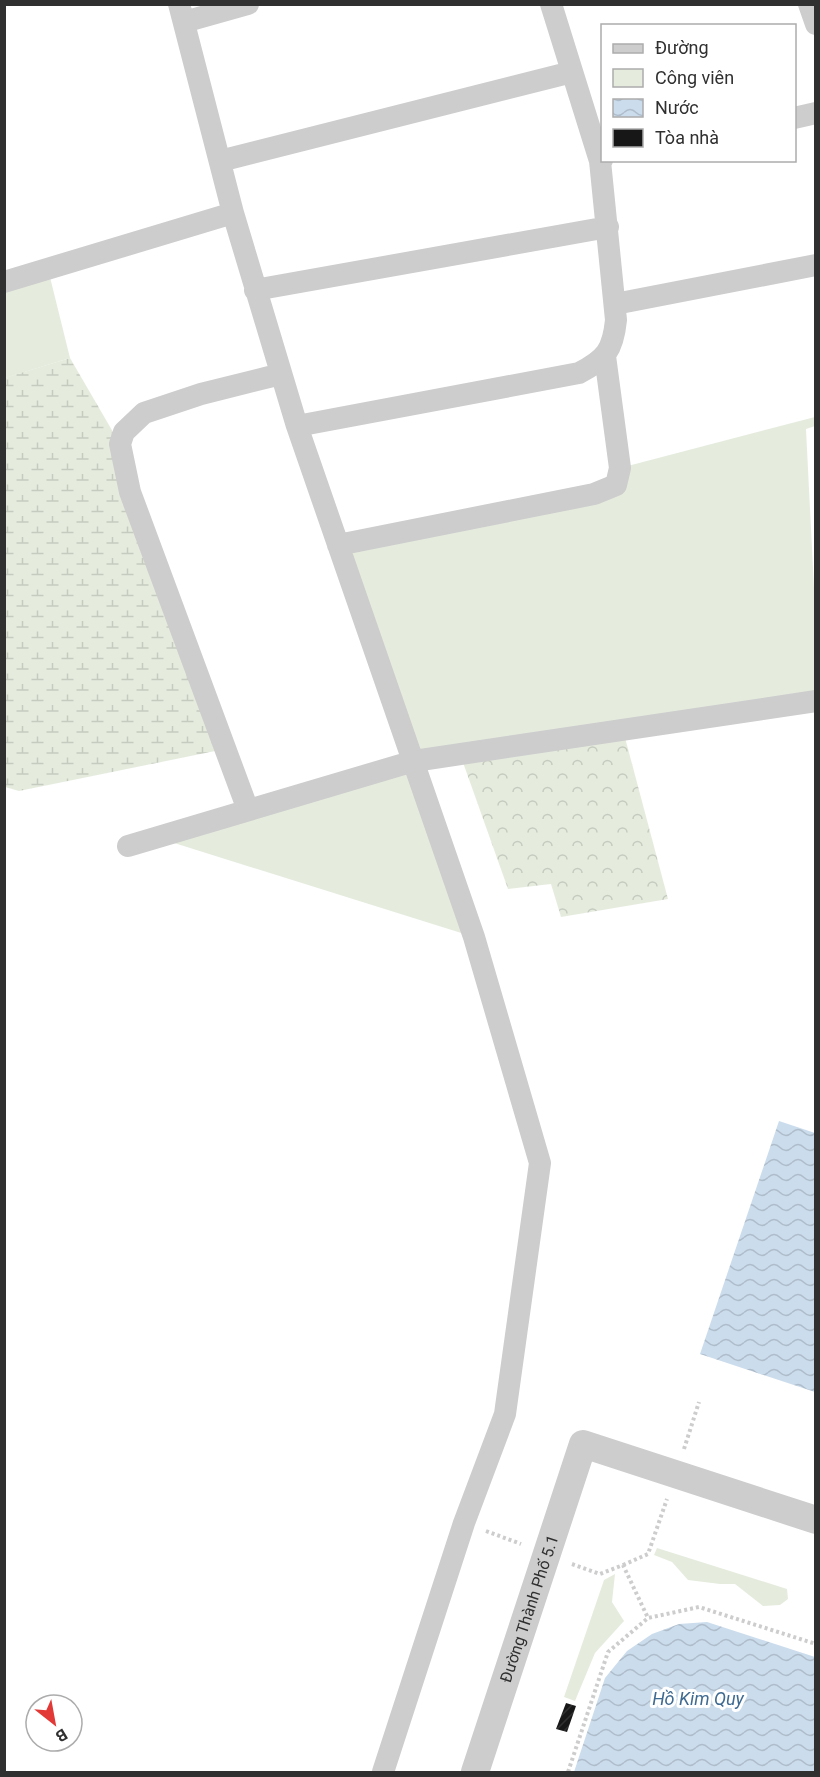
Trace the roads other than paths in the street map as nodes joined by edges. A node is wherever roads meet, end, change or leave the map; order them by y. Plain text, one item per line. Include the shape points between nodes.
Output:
1 (248, 4) edge
2 (551, 4) edge
3 (809, 4) edge
4 (182, 13) edge
5 (816, 24) edge
6 (572, 72) junction
7 (816, 113) edge
8 (796, 118) edge
9 (220, 161) junction
10 (601, 161) edge
11 (601, 162) edge
12 (233, 213) junction
13 (608, 227) junction
14 (816, 266) edge
15 (4, 282) edge
16 (255, 290) junction
17 (615, 304) junction
18 (605, 356) junction
19 (281, 374) junction
20 (297, 426) junction
21 (338, 545) junction
22 (816, 701) edge
23 (414, 761) junction
24 (248, 810) junction
25 (128, 846) dead end
26 (816, 1520) edge
27 (383, 1773) edge
28 (475, 1773) edge

1 - 4 street
2 - 6 street
3 - 5 street
4 - 9 street
6 - 9 street
6 - 10 street
7 - 8 street
9 - 12 street
11 - 13 street
12 - 15 street
12 - 16 street
13 - 16 street
13 - 17 street
14 - 17 street
16 - 19 street
17 - 18 street via 614,340
18 - 20 street via 579,374
18 - 21 street via 620,468 616,485 594,494
19 - 20 street
19 - 24 street via 144,413 123,432 120,444 130,492
20 - 21 street
21 - 23 street
22 - 23 street
23 - 24 street
23 - 27 street via 474,937 540,1164 505,1414 464,1523
24 - 25 street
26 - 28 street, Đường Thành Phố 5.1 via 583,1444

